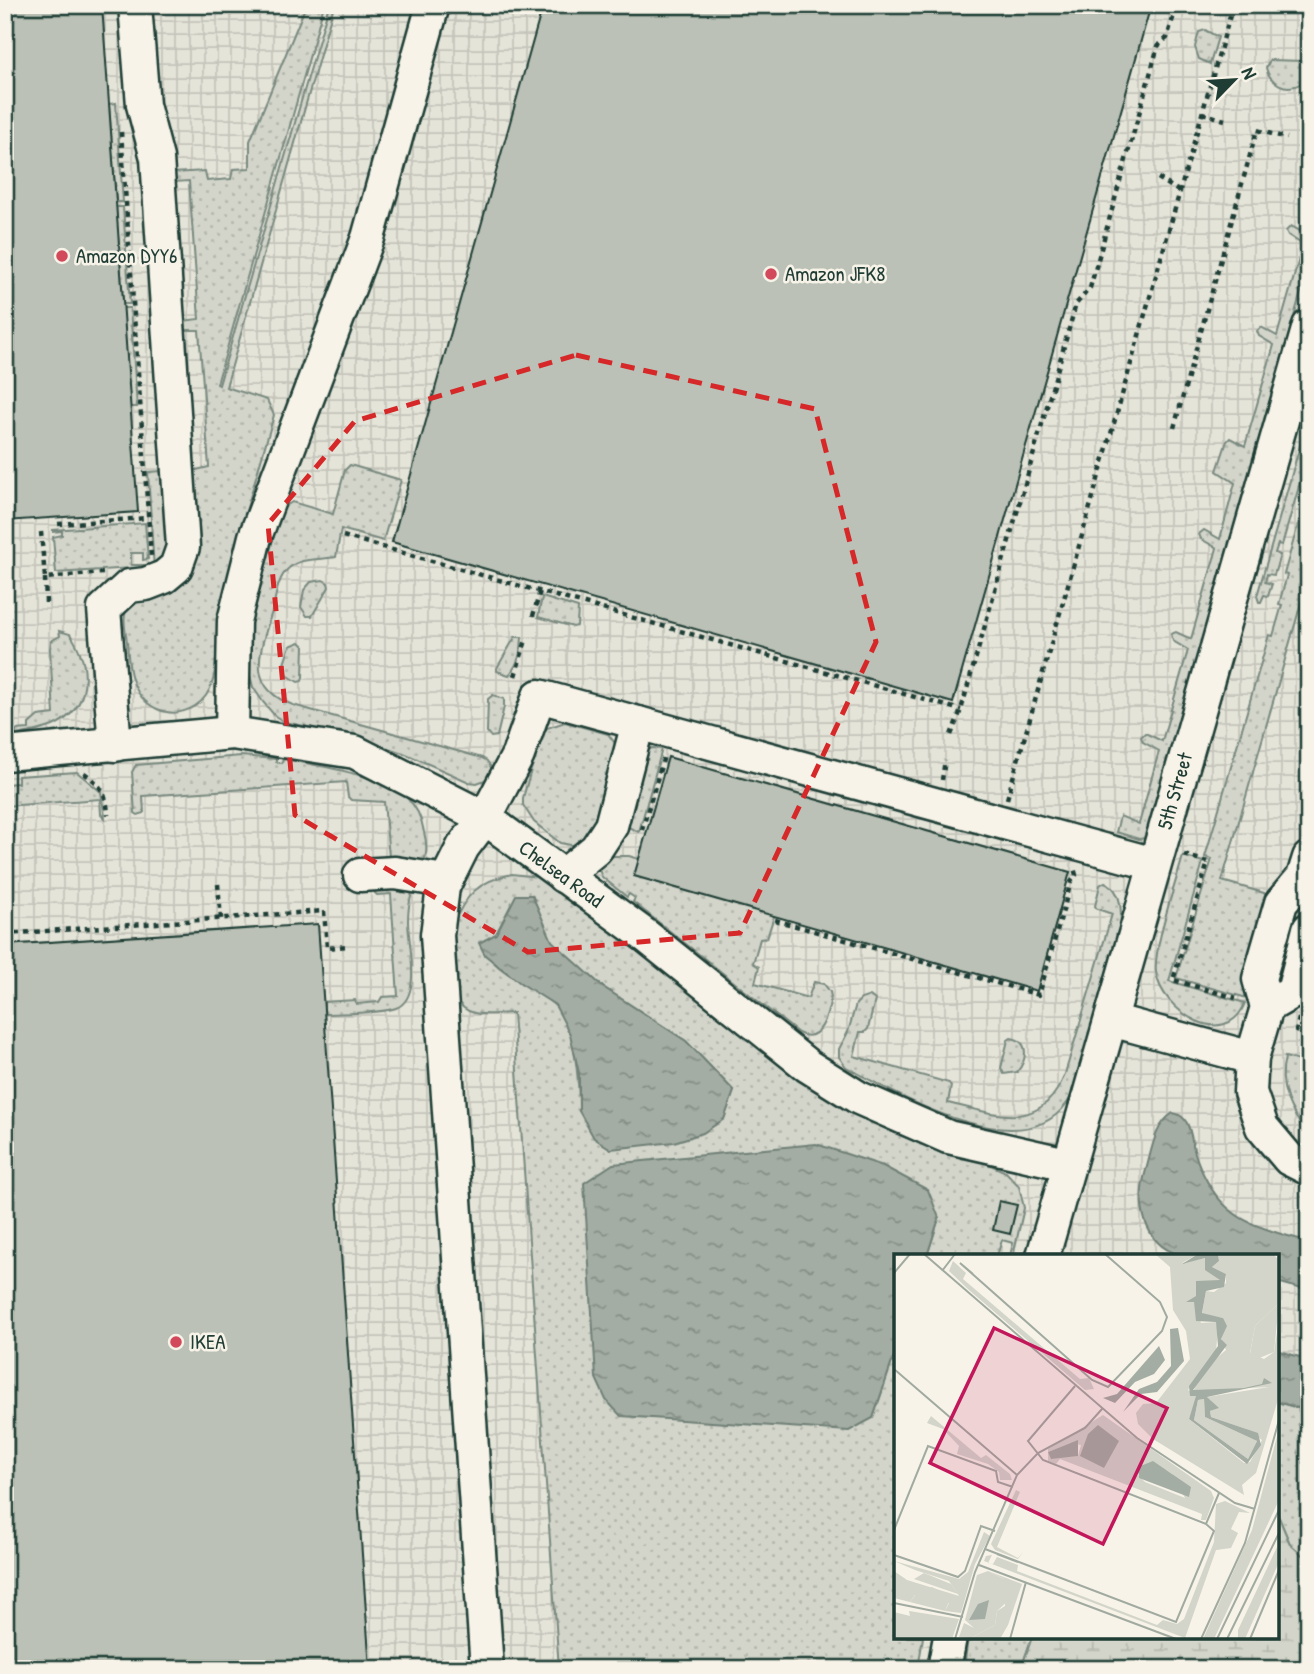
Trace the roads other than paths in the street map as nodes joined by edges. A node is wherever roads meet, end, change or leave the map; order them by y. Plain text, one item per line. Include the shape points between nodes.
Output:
1 (135, 5) edge
2 (433, 5) edge
3 (1309, 326) edge
4 (638, 723) junction
5 (232, 733) junction
6 (115, 745) junction
7 (5, 754) edge
8 (485, 818) junction
9 (1154, 864) junction
10 (360, 875) dead end
11 (564, 876) junction
12 (1307, 878) edge
13 (446, 881) junction
14 (1309, 929) edge
15 (1257, 1004) junction
16 (1111, 1020) junction
17 (1252, 1058) junction
18 (1067, 1164) junction
19 (1309, 1169) edge
20 (1044, 1254) edge
21 (950, 1639) edge
22 (487, 1669) edge
23 (944, 1669) edge

1 - 6 street via 143,105 157,158 183,547 176,567 164,577 129,586 104,609
2 - 5 street via 368,238 255,537 234,621
3 - 9 street, 5th Street
4 - 8 street via 539,696 518,755
4 - 9 street
4 - 11 street via 611,826 596,849
5 - 6 street, Chelsea Road
5 - 8 street, Chelsea Road via 355,752
6 - 7 street, Chelsea Road
8 - 11 street, Chelsea Road
8 - 13 street via 463,846
9 - 16 street, 5th Street
10 - 13 street via 395,873
11 - 18 street, Chelsea Road via 808,1066 859,1098 948,1137
12 - 15 street via 1281,903 1259,979
13 - 22 street via 437,935
14 - 15 street via 1293,992
15 - 17 street
16 - 17 street
16 - 18 street, 5th Street
17 - 19 street via 1250,1092 1262,1127 1289,1159
18 - 20 street, 5th Street
21 - 23 street

